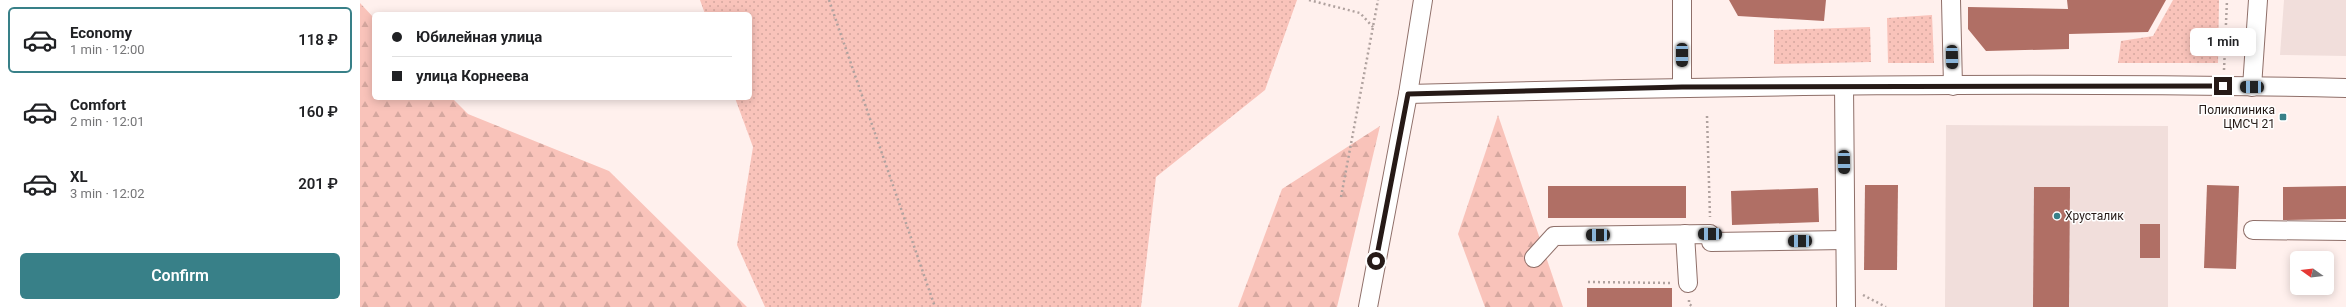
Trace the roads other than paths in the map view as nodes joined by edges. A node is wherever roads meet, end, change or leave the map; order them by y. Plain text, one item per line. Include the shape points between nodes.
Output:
1 (1423, 0) edge
2 (1682, 0) edge
3 (1951, 0) edge
4 (2258, 0) edge
5 (1844, 86) junction
6 (1952, 86) junction
7 (1682, 87) junction
8 (2252, 87) junction
9 (2346, 88) edge
10 (1408, 94) junction
11 (2253, 230) dead end
12 (2346, 231) edge
13 (1685, 234) junction
14 (1845, 240) junction
15 (1534, 258) dead end
16 (1688, 282) road end
17 (1368, 307) edge
18 (1846, 307) edge

1 - 10 street
2 - 7 street
3 - 6 street
4 - 8 street
5 - 6 street
5 - 7 street
5 - 14 street
6 - 8 street
7 - 10 street
8 - 9 street
10 - 17 street
11 - 12 street
13 - 14 street via 1710,234 1711,242
13 - 15 street via 1554,236
13 - 16 street
14 - 18 street

